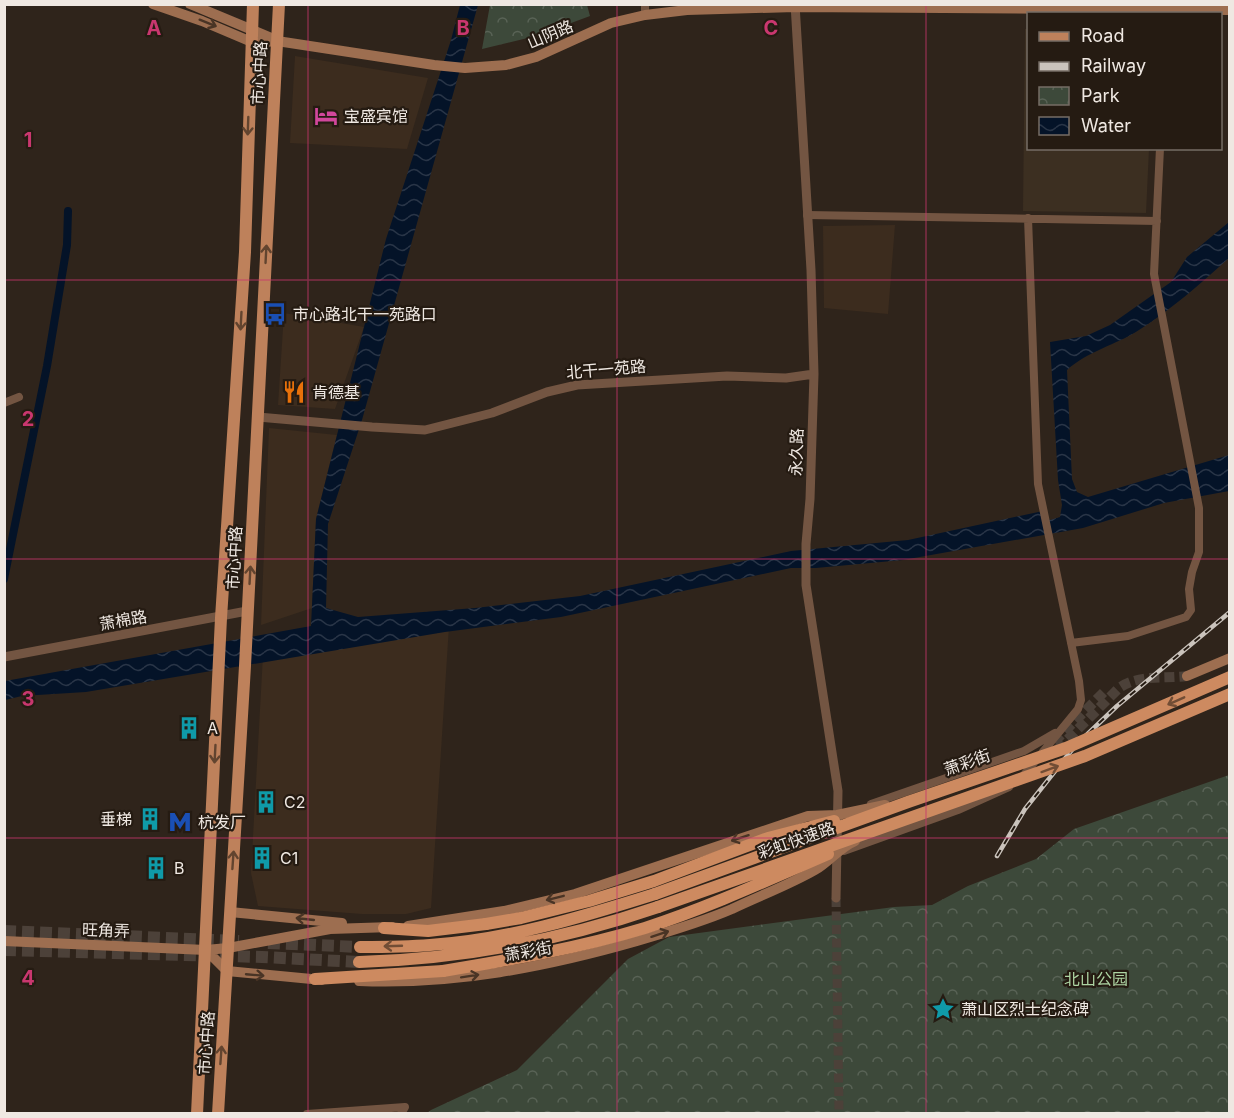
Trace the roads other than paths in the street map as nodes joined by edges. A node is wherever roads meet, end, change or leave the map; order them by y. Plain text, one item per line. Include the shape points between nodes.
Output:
1 (153, 4) edge
2 (190, 4) edge
3 (253, 4) edge
4 (279, 4) edge
5 (795, 6) edge
6 (645, 10) edge
7 (1167, 10) edge
8 (1230, 10) edge
9 (250, 35) junction
10 (277, 40) junction
11 (1160, 150) edge
12 (807, 215) junction
13 (1028, 218) junction
14 (1157, 221) junction
15 (814, 374) junction
16 (20, 397) dead end
17 (4, 403) edge
18 (258, 417) junction
19 (248, 611) junction
20 (221, 618) junction
21 (1071, 643) junction
22 (4, 657) edge
23 (1230, 658) edge
24 (1186, 673) tunnel mouth
25 (1230, 677) edge
26 (1230, 694) edge
27 (1064, 727) junction
28 (1003, 766) dead end
29 (1008, 780) dead end
30 (908, 802) junction
31 (837, 815) junction
32 (913, 818) junction
33 (837, 853) junction
34 (836, 898) tunnel mouth
35 (230, 912) junction
36 (384, 928) junction
37 (4, 941) edge
38 (360, 947) tunnel mouth
39 (228, 948) junction
40 (206, 950) junction
41 (359, 963) tunnel mouth
42 (227, 971) junction
43 (315, 979) junction
44 (197, 1113) edge
45 (218, 1113) edge
46 (307, 1113) edge
47 (401, 1113) edge

1 -> 9 main road, 山阴路
2 - 9 main road, 山阴路
3 - 9 main road, 市心中路
4 - 10 main road, 市心中路
5 - 6 main road, 山阴路
5 - 7 main road, 山阴路
5 - 12 street, 永久路
6 - 10 main road, 山阴路 via 536,57 507,65 434,65
7 - 8 main road, 山阴路
9 - 10 main road, 山阴路
9 -> 20 main road, 市心中路 via 244,252
18 -> 10 main road, 市心中路
11 - 14 street
12 - 13 street
12 - 15 street, 永久路
13 - 14 street
13 - 21 street via 1038,484
14 - 21 street via 1154,274 1199,508 1199,552 1192,572 1191,610 1186,617 1128,636
15 - 18 street, 北干一苑路 via 577,385 425,430
15 - 31 street, 永久路 via 806,585 838,791
16 - 17 street
19 -> 18 main road, 市心中路
19 - 20 street, 萧棉路
35 -> 19 main road, 市心中路
20 - 22 street, 萧棉路
20 -> 40 main road, 市心中路
21 - 27 street via 1081,700
23 - 24 main road
25 -> 30 highway, 彩虹快速路, bridge via 1066,748
32 -> 26 highway, 彩虹快速路, bridge via 1085,756
27 - 31 street via 1024,751
27 - 33 street via 1027,772 1002,792
28 - 31 main road, 萧彩街 via 890,804
29 - 33 main road, 萧彩街 via 848,844
30 - 36 highway, bridge via 768,838 654,881 521,918 428,931
30 -> 38 highway, 彩虹快速路, bridge via 655,894 560,922 430,945
31 - 33 street, 永久路
31 -> 36 main road, 萧彩街 via 808,816 554,899 492,913
32 - 41 highway, 彩虹快速路, bridge via 607,924 498,950 425,960
32 - 43 highway, bridge via 644,928 443,971
33 - 34 street, 永久路
43 -> 33 main road, 萧彩街 via 401,983 448,980 548,964 662,933 728,910 815,870
36 -> 35 main road, 萧彩街
35 - 39 main road, 市心中路
36 - 39 main road, 萧彩街 via 330,929
37 - 40 main road, 旺角弄
39 - 40 main road, 萧彩街
39 - 42 main road, 市心中路
40 - 42 main road
40 - 44 main road, 市心中路
42 -> 43 main road, 萧彩街
45 -> 42 main road, 市心中路
46 - 47 street via 405,1107

